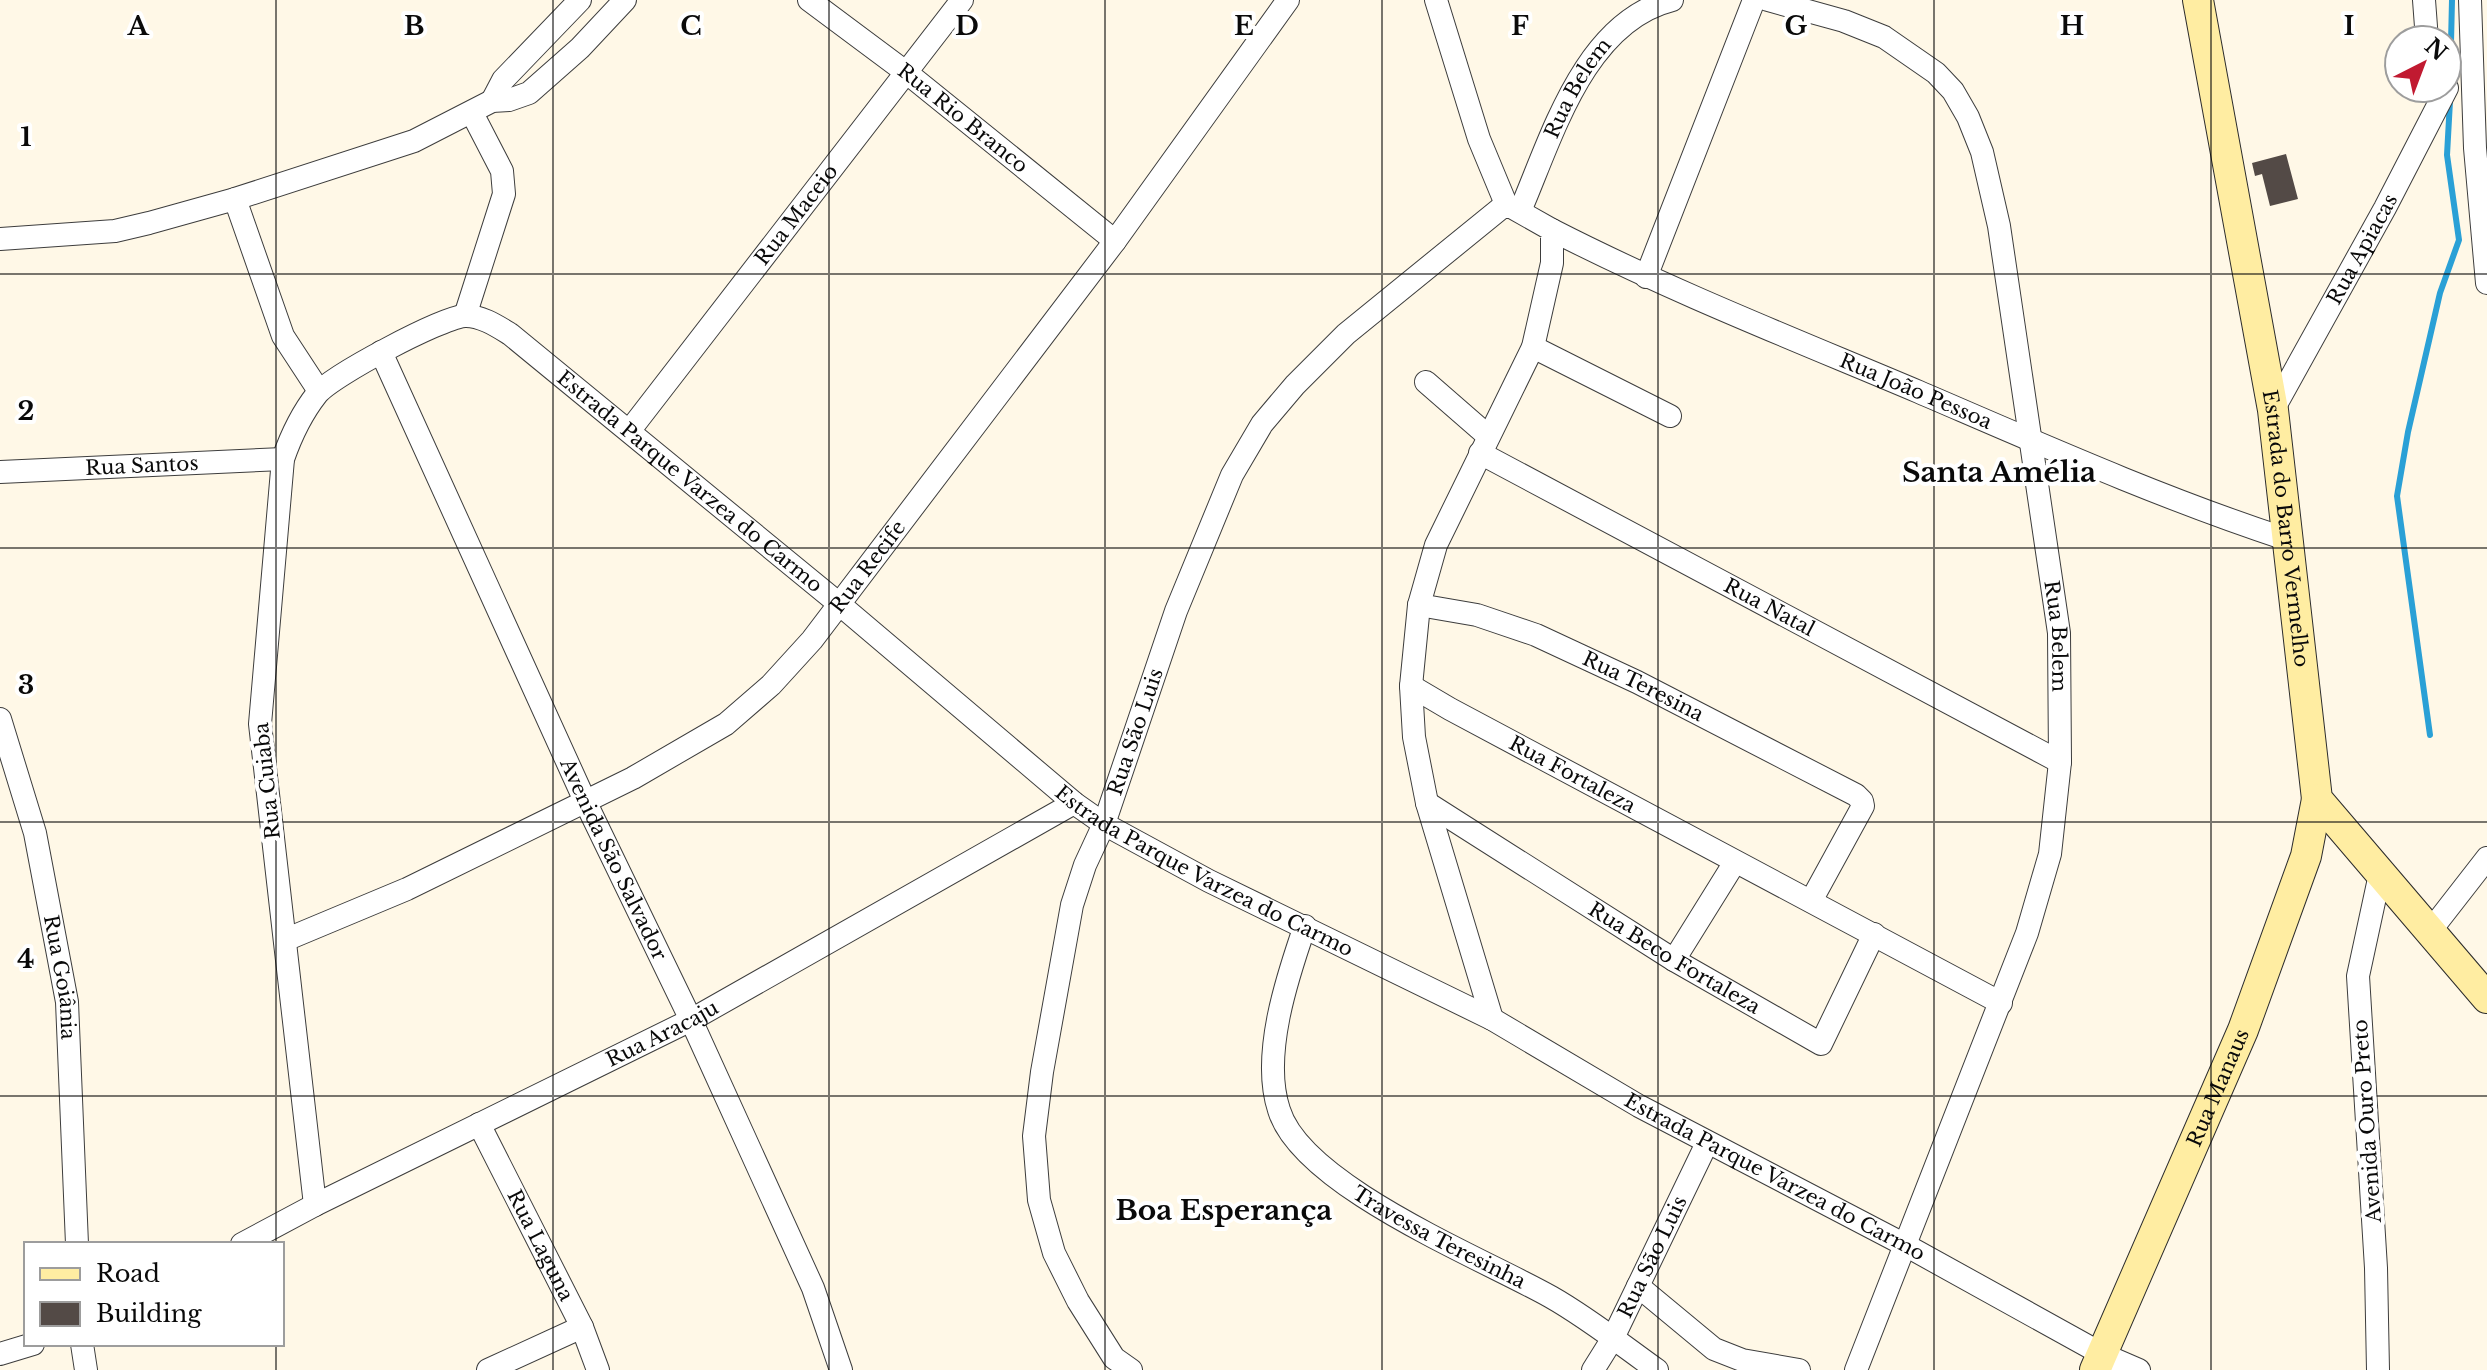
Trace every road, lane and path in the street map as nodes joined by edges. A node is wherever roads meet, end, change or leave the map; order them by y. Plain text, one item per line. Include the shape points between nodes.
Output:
1 (580, 0) edge
2 (625, 0) edge
3 (809, 0) edge
4 (962, 0) edge
5 (1288, 0) edge
6 (1436, 0) edge
7 (1672, 0) edge
8 (1754, 0) edge
9 (1768, 0) edge
10 (2198, 0) edge
11 (2424, 0) edge
12 (2470, 0) edge
13 (2426, 24) edge
14 (2487, 35) edge
15 (2472, 63) junction
16 (2463, 72) edge
17 (907, 73) junction
18 (492, 101) junction
19 (2437, 104) edge
20 (472, 113) junction
21 (235, 199) junction
22 (1513, 207) junction
23 (1552, 230) junction
24 (0, 239) edge
25 (1115, 241) junction
26 (1646, 277) junction
27 (2487, 283) edge
28 (465, 316) junction
29 (1533, 347) junction
30 (381, 352) junction
31 (1426, 382) dead end
32 (319, 391) junction
33 (2273, 410) junction
34 (1670, 416) dead end
35 (630, 430) junction
36 (2030, 439) junction
37 (1484, 444) junction
38 (283, 459) junction
39 (0, 472) edge
40 (2286, 539) junction
41 (838, 603) junction
42 (1419, 605) junction
43 (1411, 686) junction
44 (0, 719) edge
45 (2060, 762) junction
46 (2317, 799) junction
47 (585, 801) junction
48 (1074, 803) junction
49 (1427, 803) junction
50 (1104, 824) junction
51 (2487, 858) edge
52 (1735, 862) junction
53 (2380, 874) junction
54 (1811, 901) junction
55 (1305, 926) junction
56 (2431, 930) junction
57 (1874, 934) junction
58 (285, 940) junction
59 (1674, 960) junction
60 (2487, 998) edge
61 (2001, 1003) junction
62 (1492, 1019) junction
63 (691, 1020) junction
64 (479, 1124) junction
65 (1707, 1143) junction
66 (315, 1205) junction
67 (77, 1242) edge
68 (246, 1242) edge
69 (1907, 1246) junction
70 (1638, 1286) junction
71 (582, 1327) junction
72 (1613, 1338) junction
73 (26, 1346) edge
74 (82, 1346) edge
75 (0, 1354) edge
76 (2099, 1362) edge
77 (86, 1370) edge
78 (488, 1370) edge
79 (598, 1370) edge
80 (841, 1370) edge
81 (1131, 1370) edge
82 (1593, 1370) edge
83 (1657, 1370) edge
84 (1799, 1370) edge
85 (1856, 1370) edge
86 (2139, 1370) edge
87 (2378, 1370) edge

1 - 18 street via 503,80
2 - 18 street via 529,93
3 - 17 street, Rua Rio Branco
4 - 17 street, Rua Maceio
5 - 25 street, Rua Recife
6 - 22 street via 1479,139
7 - 22 street, Rua Belem via 1639,12 1594,54
8 - 26 street
9 - 36 street, Rua Belem via 1884,37 1953,91 1986,167
10 - 33 street, Estrada do Barro Vermelho
11 - 13 street
12 - 15 street
14 - 15 street, Rua Apiacas
15 - 16 street, Rua Apiacas
15 - 27 street
17 - 25 street, Rua Rio Branco
17 - 35 street, Rua Maceio
18 - 20 street
19 - 33 street, Rua Apiacas
20 - 21 street via 414,141
20 - 28 street via 502,171 504,194
21 - 24 street via 115,231
21 - 32 street via 283,336
22 - 23 street
22 - 50 street, Rua São Luis via 1346,334 1262,424 1232,475 1176,611
23 - 26 street, Rua João Pessoa
23 - 29 street via 1552,263
25 - 41 street, Rua Recife
26 - 36 street, Rua João Pessoa
28 - 30 street
28 - 35 street, Estrada Parque Varzea do Carmo via 510,334
29 - 34 street
29 - 37 street
30 - 32 street, Rua Cuiaba
30 - 47 street, Avenida São Salvador
31 - 37 street, Rua Natal
32 - 38 street, Rua Cuiaba
33 - 40 street, Estrada do Barro Vermelho
35 - 41 street, Estrada Parque Varzea do Carmo
36 - 40 street, Rua João Pessoa
36 - 45 street, Rua Belem via 2059,633
37 - 42 street via 1436,545
37 - 45 street, Rua Natal
38 - 39 street, Rua Santos
38 - 58 street, Rua Cuiaba via 260,724
40 - 46 street, Estrada do Barro Vermelho
41 - 47 street, Rua Recife via 771,685 726,724
41 - 48 street, Estrada Parque Varzea do Carmo
42 - 43 street
42 - 54 street, Rua Teresina via 1477,615 1536,635 1856,795 1863,806
43 - 49 street
43 - 52 street, Rua Fortaleza
44 - 67 street, Rua Goiânia via 35,833 65,987
45 - 61 street, Rua Belem via 2050,854
46 - 53 street
46 - 76 street, Rua Manaus via 2306,856 2243,1030
47 - 58 street, Rua Recife via 407,889
47 - 63 street, Avenida São Salvador
48 - 50 street, Estrada Parque Varzea do Carmo
48 - 63 street, Rua Aracaju
49 - 59 street, Rua Beco Fortaleza
49 - 62 street
50 - 55 street, Estrada Parque Varzea do Carmo
50 - 81 street, Rua São Luis via 1072,905 1034,1136 1039,1200 1054,1253 1114,1358
51 - 56 street
52 - 54 street, Rua Fortaleza
52 - 59 street
53 - 56 street
53 - 87 street, Avenida Ouro Preto via 2358,976
54 - 57 street, Rua Fortaleza
55 - 62 street, Estrada Parque Varzea do Carmo
55 - 72 street, Travessa Teresinha via 1280,1013 1272,1070 1279,1111 1297,1144 1334,1177 1553,1298
56 - 60 street
57 - 59 street, Rua Beco Fortaleza via 1821,1044
57 - 61 street, Rua Fortaleza
58 - 66 street, Rua Cuiaba
61 - 69 street, Rua Belem
62 - 65 street, Estrada Parque Varzea do Carmo
63 - 64 street, Rua Aracaju
63 - 80 street, Avenida São Salvador via 813,1288
64 - 66 street, Rua Aracaju
64 - 71 street, Rua Laguna
65 - 69 street, Estrada Parque Varzea do Carmo
65 - 70 street, Rua São Luis
66 - 68 street, Rua Aracaju
69 - 76 street, Estrada Parque Varzea do Carmo
69 - 85 street, Rua Belem
70 - 72 street, Rua São Luis
70 - 84 street via 1714,1349
71 - 78 street
71 - 79 street, Rua Laguna
72 - 82 street, Rua São Luis
72 - 83 street, Travessa Teresinha
73 - 75 street
74 - 77 street
76 - 86 street, Estrada Parque Varzea do Carmo

